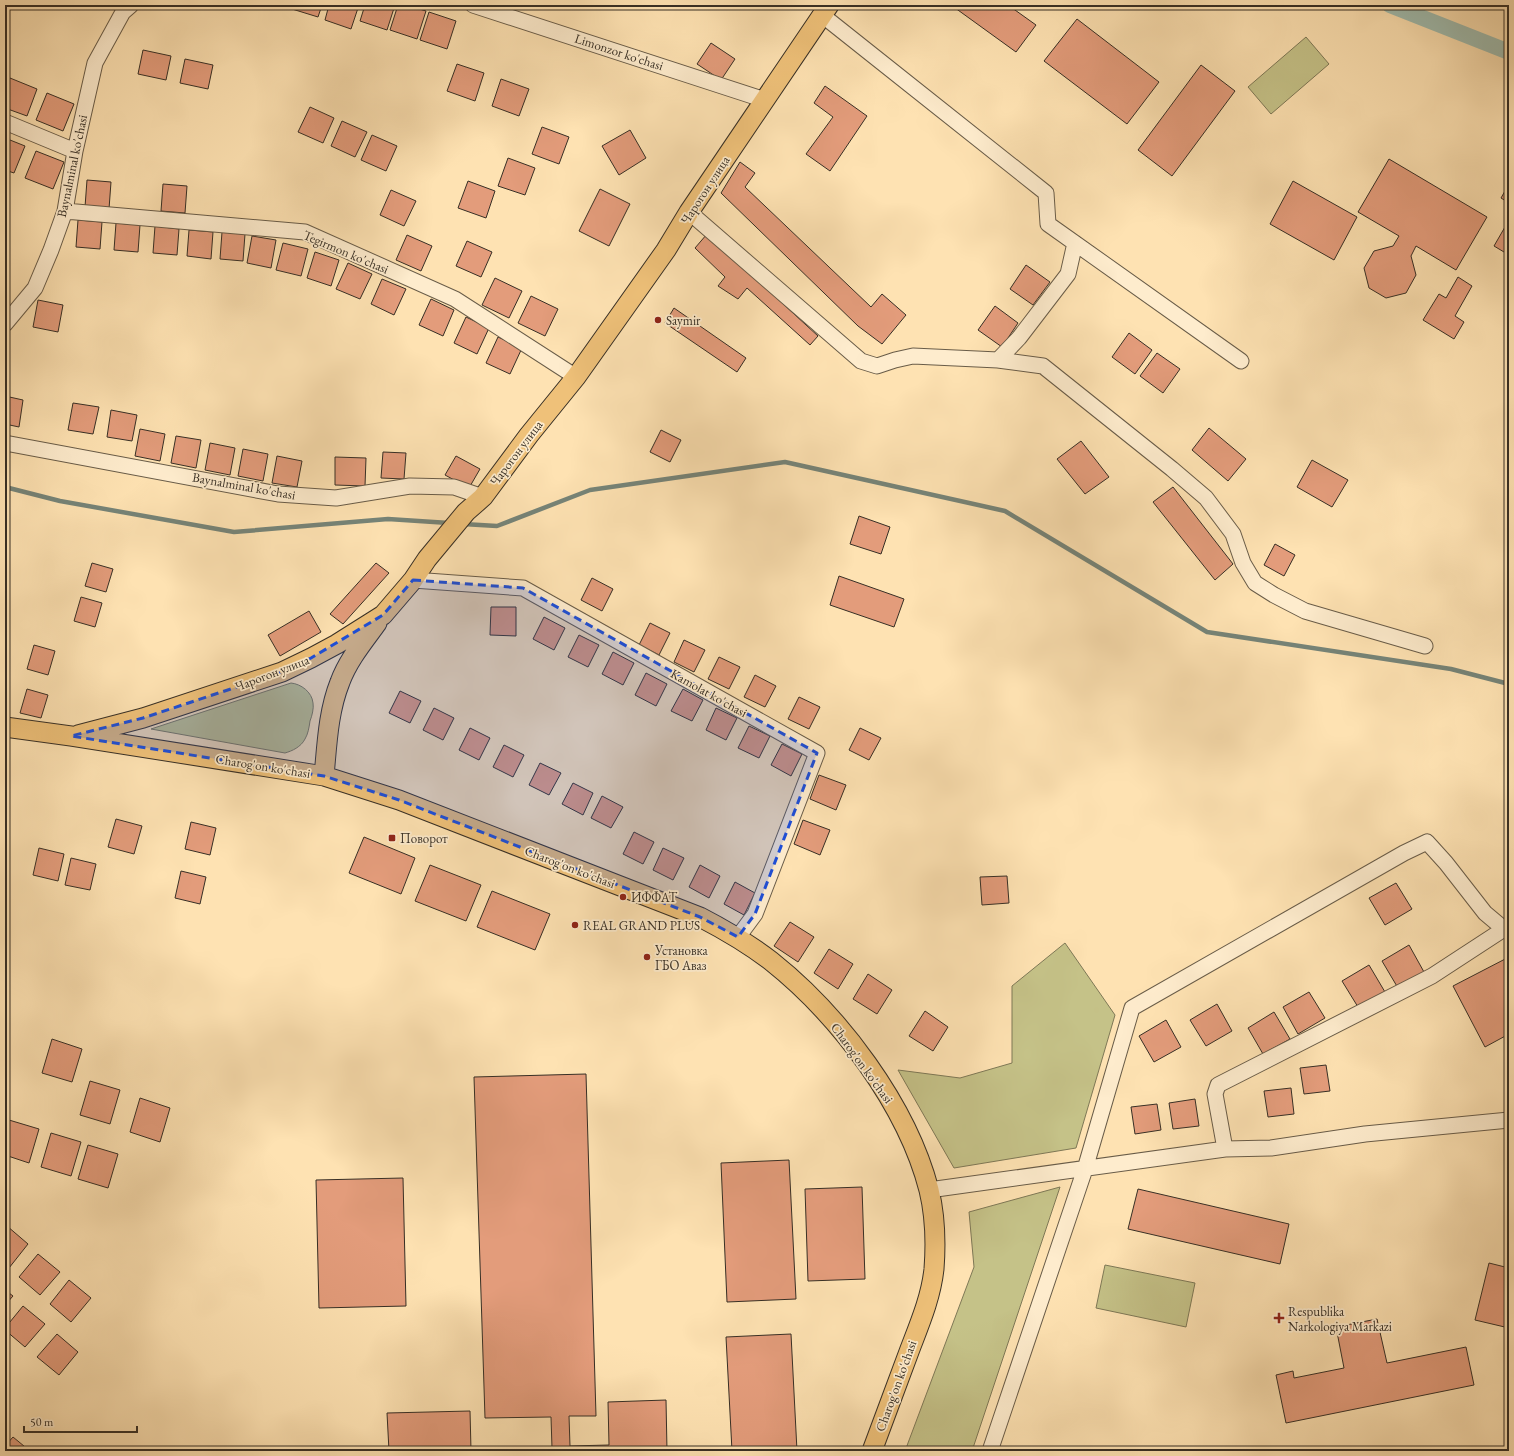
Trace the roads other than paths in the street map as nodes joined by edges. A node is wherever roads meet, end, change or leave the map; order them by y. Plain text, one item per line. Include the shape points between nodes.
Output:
1 (132, 5) edge
2 (473, 5) edge
3 (826, 10) edge
4 (765, 100) junction
5 (5, 122) edge
6 (75, 151) junction
7 (64, 211) junction
8 (689, 212) junction
9 (1075, 243) junction
10 (5, 324) edge
11 (998, 360) junction
12 (1241, 361) dead end
13 (576, 377) junction
14 (5, 443) edge
15 (483, 497) junction
16 (413, 580) junction
17 (383, 615) junction
18 (1424, 646) dead end
19 (5, 728) edge
20 (71, 736) junction
21 (324, 776) junction
22 (1506, 927) edge
23 (738, 938) junction
24 (1509, 1120) edge
25 (1225, 1149) junction
26 (1085, 1169) junction
27 (929, 1190) junction
28 (872, 1451) edge
29 (990, 1451) edge

1 - 6 street, Baynalminal ko'chasi via 123,12 95,63
2 - 4 street, Limonzor ko'chasi
3 - 4 main road, Чарогон улица
3 - 9 street via 1046,193 1048,224
4 - 8 main road, Чарогон улица
5 - 6 street
6 - 7 street, Baynalminal ko'chasi
7 - 10 street, Baynalminal ko'chasi via 35,288
7 - 13 street, Tegirmon ko'chasi via 306,232 455,299
8 - 11 street via 862,362 877,366 913,356
8 - 13 main road, Чарогон улица via 666,250
9 - 11 street via 1068,274 1019,338
9 - 12 street
11 - 18 street via 1043,366 1206,498 1233,534 1243,563 1255,583 1305,611
13 - 15 main road, Чарогон улица
14 - 15 street, Baynalminal ko'chasi via 278,494 336,498 410,486 454,487
15 - 16 main road, Чарогон улица via 444,538
16 - 17 main road, Чарогон улица
16 - 23 street, Kamolat ko'chasi via 523,588 817,753 755,914
17 - 20 main road, Чарогон улица via 337,644 282,672 143,718
17 - 21 main road via 351,660 340,681 332,707
19 - 20 main road, Charog'on ko'chasi
20 - 21 main road, Charog'on ko'chasi
21 - 23 main road, Charog'on ko'chasi via 399,800 693,914
22 - 25 street via 1432,976 1218,1085 1215,1094
22 - 26 street via 1485,913 1428,842 1404,853 1132,1008
23 - 27 main road, Charog'on ko'chasi via 800,986 852,1044 898,1113 916,1150
24 - 25 street via 1365,1134 1271,1148
25 - 26 street
26 - 27 street
26 - 29 street
27 - 28 main road, Charog'on ko'chasi via 935,1254 932,1284

